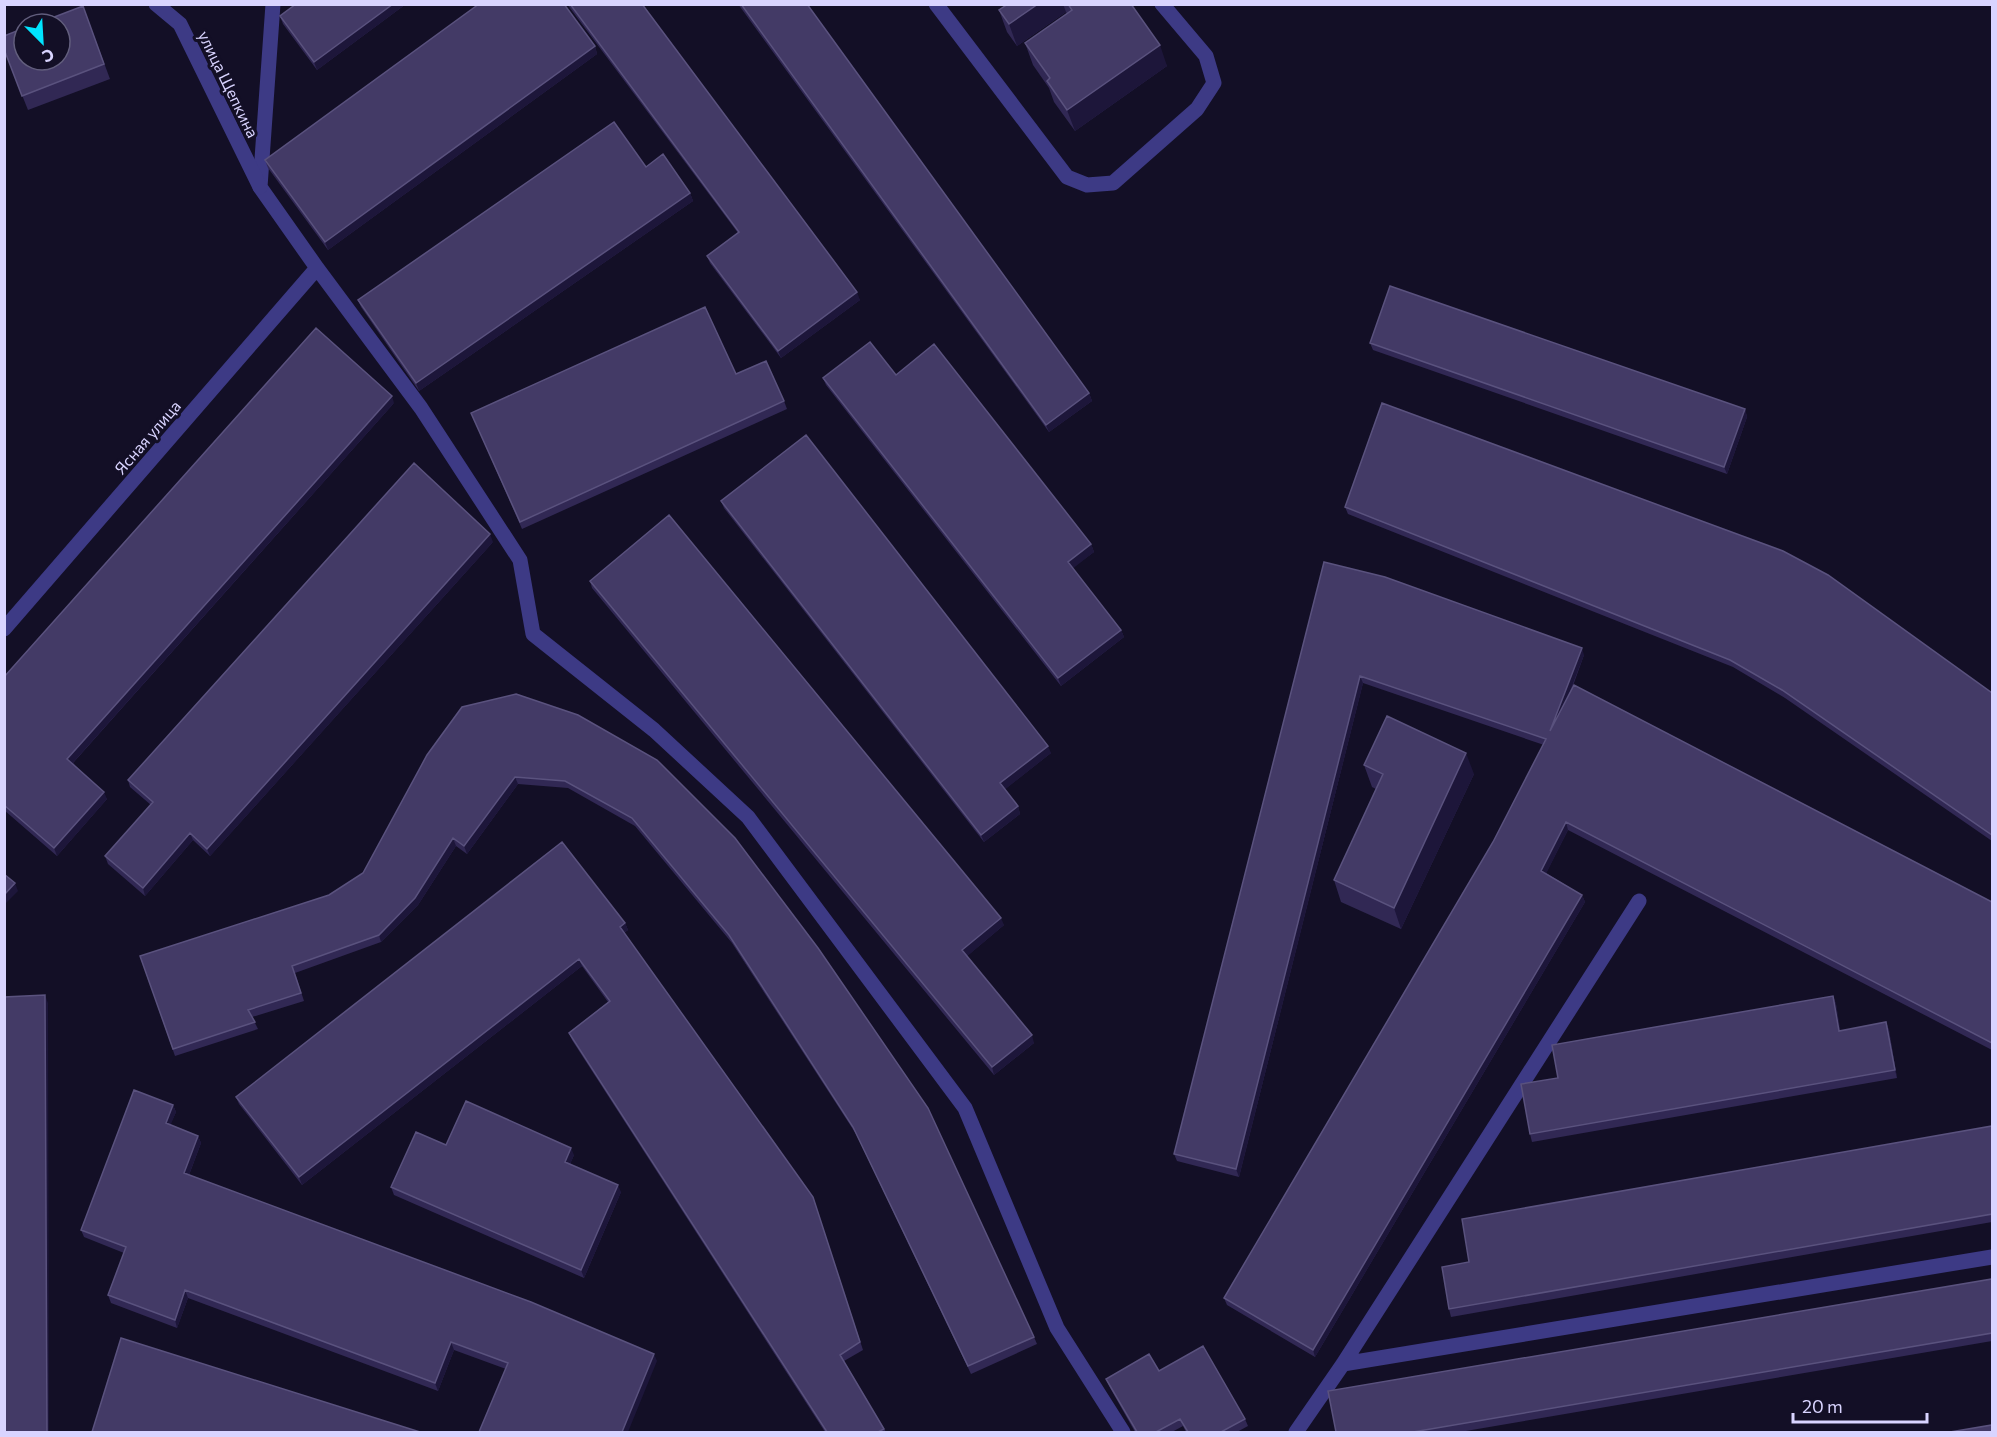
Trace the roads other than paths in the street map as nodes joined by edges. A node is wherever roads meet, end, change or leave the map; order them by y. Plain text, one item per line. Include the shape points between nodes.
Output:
1 (156, 4) edge
2 (273, 4) edge
3 (936, 4) edge
4 (1162, 4) edge
5 (260, 187) junction
6 (317, 268) junction
7 (4, 628) edge
8 (1639, 901) dead end
9 (1992, 1257) edge
10 (1343, 1364) junction
11 (1123, 1432) edge
12 (1296, 1432) edge

1 - 5 street, улица Щепкина via 180,24
2 - 5 street
3 - 4 street via 1067,177 1088,184 1113,183 1197,109 1214,83 1206,56
5 - 6 street, улица Щепкина
6 - 7 street, Ясная улица
6 - 11 street, улица Щепкина via 421,408 520,560 532,634 654,730 748,817 965,1107 1057,1328
8 - 10 street
9 - 10 street
10 - 12 street

